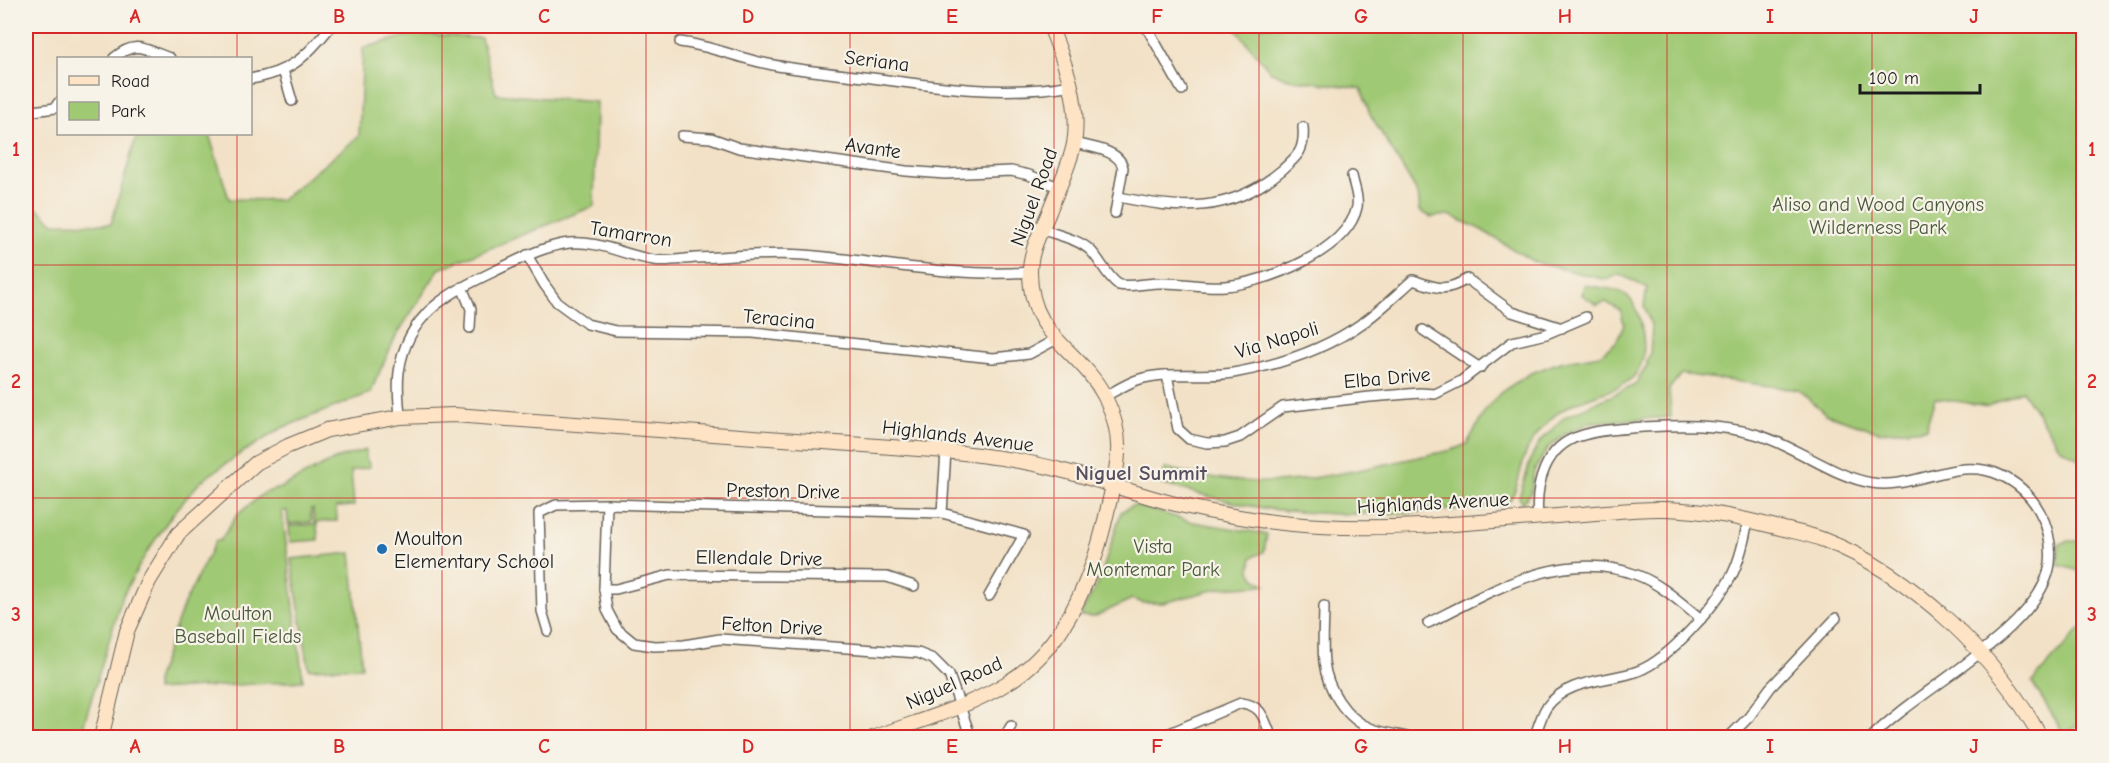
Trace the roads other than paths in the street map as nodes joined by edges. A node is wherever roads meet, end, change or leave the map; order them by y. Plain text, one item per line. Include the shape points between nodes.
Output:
1 (331, 26) edge
2 (1050, 26) edge
3 (1146, 26) edge
4 (680, 42) dead end
5 (116, 57) edge
6 (168, 57) edge
7 (283, 69) junction
8 (252, 78) edge
9 (1072, 85) junction
10 (1182, 90) dead end
11 (292, 101) dead end
12 (57, 105) edge
13 (26, 112) edge
14 (1303, 127) dead end
15 (682, 136) dead end
16 (1074, 143) junction
17 (1352, 176) dead end
18 (1058, 187) junction
19 (1119, 197) junction
20 (1115, 213) dead end
21 (1041, 229) junction
22 (527, 255) junction
23 (1030, 272) junction
24 (462, 287) junction
25 (1586, 317) dead end
26 (470, 328) dead end
27 (1562, 328) junction
28 (1424, 330) dead end
29 (1055, 340) junction
30 (1480, 368) junction
31 (1167, 375) junction
32 (1104, 397) junction
33 (400, 417) junction
34 (946, 451) junction
35 (1113, 487) junction
36 (607, 504) junction
37 (942, 513) junction
38 (1538, 517) junction
39 (1748, 519) junction
40 (914, 586) dead end
41 (604, 589) junction
42 (989, 596) dead end
43 (1324, 606) dead end
44 (1836, 618) dead end
45 (1701, 619) junction
46 (1428, 622) dead end
47 (548, 631) dead end
48 (1982, 652) junction
49 (961, 706) junction
50 (1011, 726) dead end
51 (102, 738) edge
52 (873, 738) edge
53 (971, 738) edge
54 (1004, 738) edge
55 (1158, 738) edge
56 (1272, 738) edge
57 (1411, 738) edge
58 (1534, 738) edge
59 (1728, 738) edge
60 (1871, 738) edge
61 (2041, 738) edge

1 - 7 street via 301,60
2 - 9 main road, Niguel Road
3 - 10 street
4 - 9 street, Seriana via 705,45 772,65 946,88 1042,90
5 - 6 street via 132,46
7 - 8 street
7 - 11 street
9 - 16 main road, Niguel Road
12 - 13 street
14 - 19 street via 1304,144 1296,158 1248,193 1213,204 1186,206
15 - 18 street, Avante via 711,138 739,148 906,171 1011,171
16 - 18 main road, Niguel Road
16 - 19 street via 1116,156 1122,162
17 - 21 street via 1358,202 1346,230 1323,249 1288,268 1230,286 1119,285 1082,244
18 - 21 main road, Niguel Road
19 - 20 street
21 - 23 main road, Niguel Road via 1032,251
22 - 23 street, Tamarron via 571,243 654,260 802,255 964,273
22 - 24 street, Tamarron
22 - 29 street, Teracina via 557,302 588,324 616,331 753,333 993,358 1029,354
23 - 29 main road, Niguel Road via 1037,309
24 - 26 street via 471,309
24 - 33 street, Tamarron via 429,310 407,341 399,375
25 - 27 street, Elba Drive
27 - 30 street, Elba Drive via 1512,342
27 - 31 street, Via Napoli via 1512,312 1467,279 1444,289 1413,280 1365,322 1329,344 1271,365 1231,373
28 - 30 street
29 - 32 main road, Niguel Road via 1081,364
30 - 31 street, Elba Drive via 1436,394 1283,407 1240,437 1207,443 1189,439 1178,429
31 - 32 street, Via Napoli via 1136,380
32 - 35 main road, Niguel Road via 1118,435
33 - 34 main road, Highlands Avenue via 454,415
33 - 51 main road, Highlands Avenue via 327,430 288,446 256,463 178,534 148,581 127,631
34 - 35 main road, Highlands Avenue via 1010,459
34 - 37 street
35 - 38 main road, Highlands Avenue via 1184,506 1319,526 1395,527
35 - 49 main road, Niguel Road via 1101,541 1072,615 1029,668 1007,684
36 - 37 street, Preston Drive
36 - 41 street, Felton Drive
36 - 47 street, Preston Drive via 556,505 539,513 542,611
37 - 42 street, Preston Drive via 1024,535
38 - 39 main road, Highlands Avenue via 1665,509
38 - 48 street via 1536,500 1547,463 1559,448 1577,436 1600,431 1682,424 1755,434 1870,483 1892,485 1954,468 1978,468 1999,474 2017,484 2034,501 2045,521 2050,564 2031,605
39 - 45 street via 1733,573
39 - 48 main road, Highlands Avenue via 1823,539 1861,557 1902,583
40 - 41 street, Ellendale Drive via 887,577 670,575
41 - 49 street, Felton Drive via 607,610 617,629 634,643 684,645 720,639 918,653 933,659 949,675
43 - 57 street via 1324,661 1328,681 1342,705 1370,728
44 - 59 street
45 - 46 street via 1658,586 1636,575 1591,565 1521,578
45 - 58 street via 1661,660 1638,671 1579,685 1557,697 1546,708
48 - 60 street via 1886,722
48 - 61 main road, Highlands Avenue via 2022,704
49 - 52 main road, Niguel Road
49 - 53 street, Felton Drive
50 - 54 street
55 - 56 street via 1241,703 1259,709

